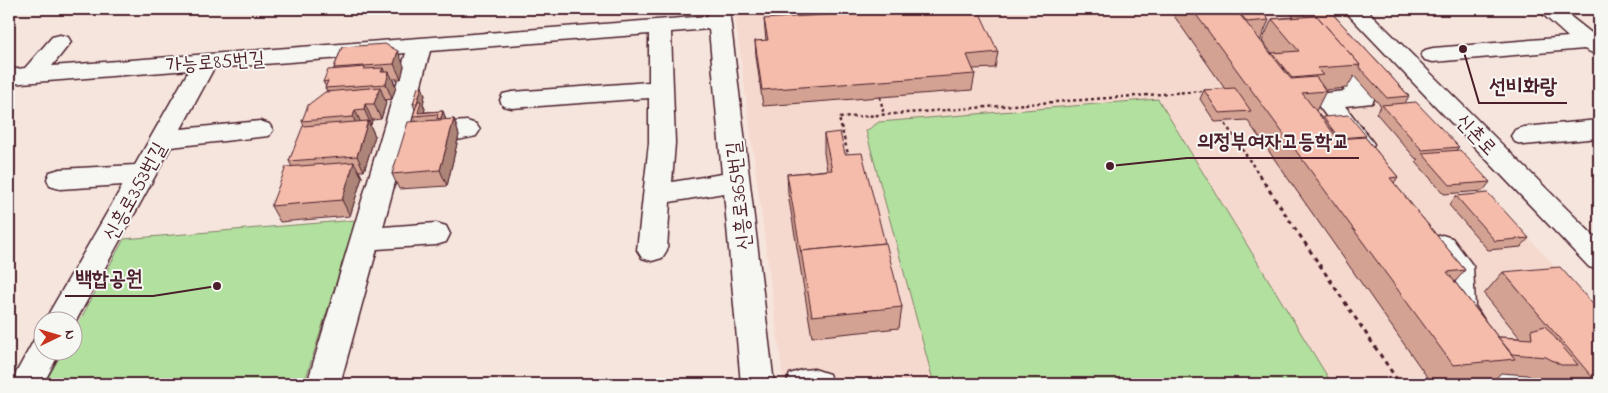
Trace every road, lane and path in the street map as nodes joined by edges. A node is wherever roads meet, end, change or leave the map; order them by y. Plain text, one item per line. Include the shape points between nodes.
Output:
1 (1354, 9) edge
2 (1548, 9) edge
3 (719, 15) edge
4 (660, 26) junction
5 (60, 42) dead end
6 (420, 45) junction
7 (1594, 46) edge
8 (1321, 47) edge
9 (1433, 56) dead end
10 (206, 62) junction
11 (32, 75) junction
12 (9, 77) edge
13 (661, 89) junction
14 (880, 97) dead end
15 (1207, 97) edge
16 (512, 100) dead end
17 (884, 114) junction
18 (1221, 118) edge
19 (260, 130) dead end
20 (467, 130) dead end
21 (1599, 130) edge
22 (395, 135) junction
23 (1524, 136) dead end
24 (163, 139) junction
25 (1374, 161) edge
26 (851, 164) edge
27 (143, 174) junction
28 (60, 179) dead end
29 (736, 182) junction
30 (657, 194) junction
31 (1428, 228) edge
32 (436, 234) dead end
33 (366, 239) junction
34 (652, 250) dead end
35 (1599, 259) edge
36 (67, 310) edge
37 (1481, 336) edge
38 (39, 360) edge
39 (26, 384) edge
40 (324, 384) edge
41 (758, 384) edge
42 (802, 384) edge
43 (816, 384) edge
44 (1400, 384) edge

1 - 35 street, 신촌로
2 - 7 street
3 - 4 street, 가능로85번길
3 - 29 street, 신흥로365번길
4 - 6 street, 가능로85번길
4 - 13 street
5 - 11 street
6 - 10 street, 가능로85번길
6 - 22 street
7 - 9 street
8 - 25 street via 1363,97 1326,100
10 - 11 street, 가능로85번길
10 - 24 street, 신흥로353번길
11 - 12 street, 가능로85번길
13 - 16 street
13 - 30 street via 662,143
14 - 17 path
15 - 17 path via 1202,91
17 - 26 path via 839,118
18 - 44 path
19 - 24 street
20 - 22 street
21 - 23 street
22 - 33 street
24 - 27 street, 신흥로353번길
27 - 28 street
27 - 36 street, 신흥로353번길
29 - 30 street
29 - 41 street, 신흥로365번길
30 - 34 street
31 - 37 street via 1458,266 1460,309
32 - 33 street
33 - 40 street
38 - 39 street
42 - 43 street

